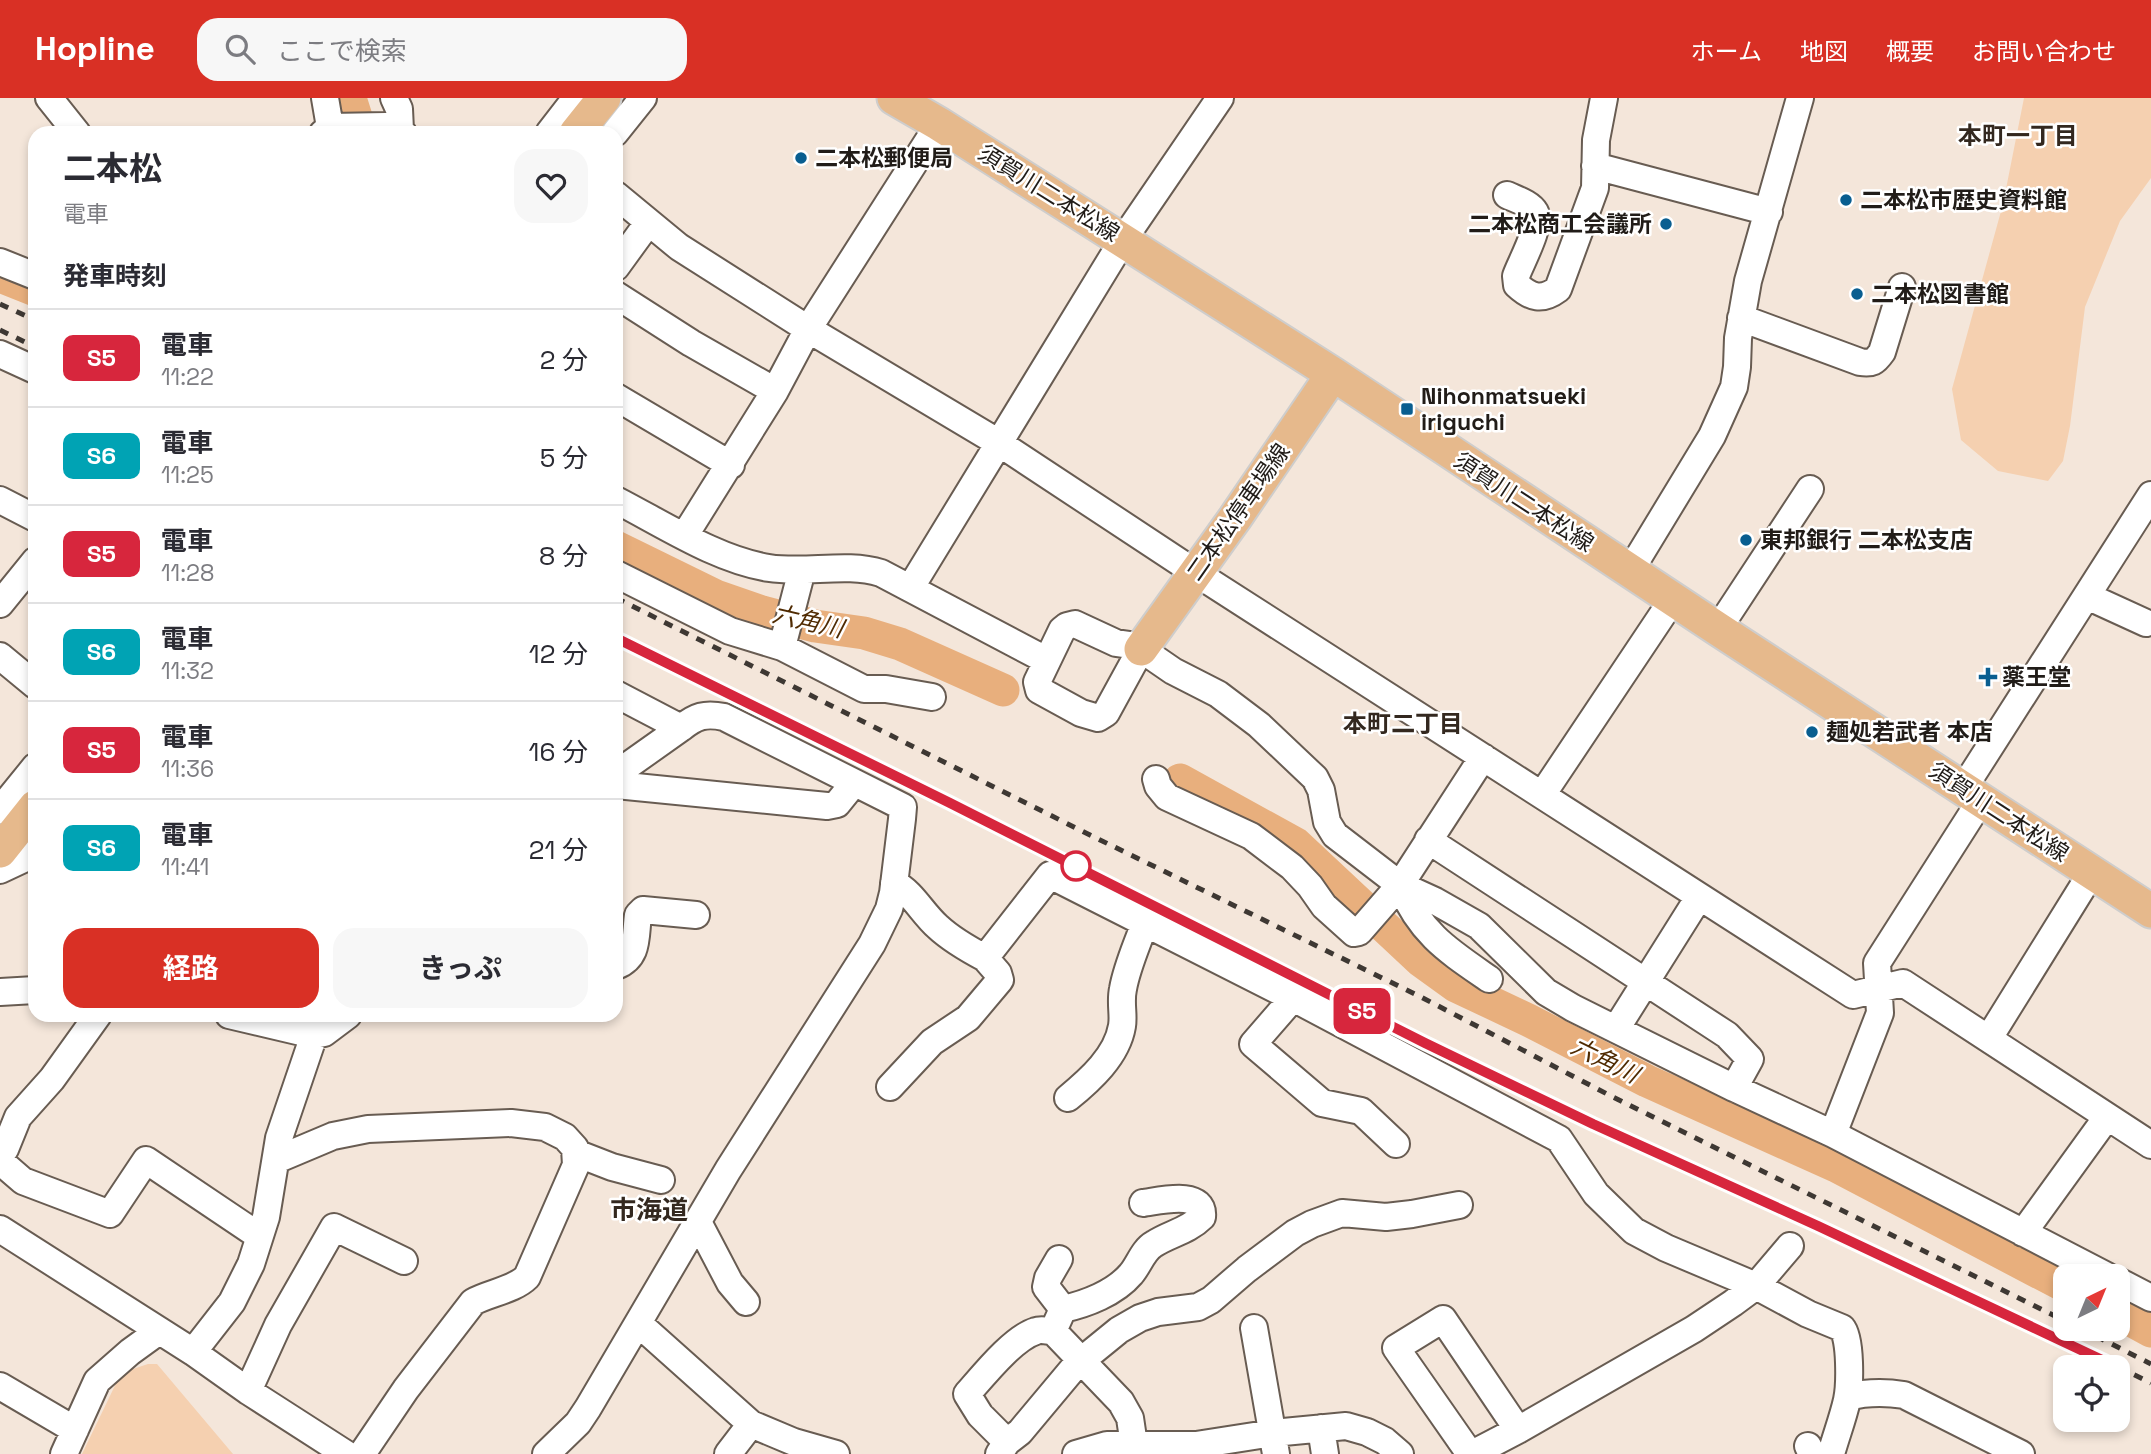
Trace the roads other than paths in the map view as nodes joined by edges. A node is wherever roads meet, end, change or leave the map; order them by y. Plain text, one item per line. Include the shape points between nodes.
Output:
1 (49, 98) edge
2 (325, 98) edge
3 (394, 98) edge
4 (576, 98) edge
5 (604, 98) edge
6 (643, 98) edge
7 (894, 98) edge
8 (1220, 98) edge
9 (1604, 98) edge
10 (1800, 98) edge
11 (939, 124) junction
12 (71, 126) edge
13 (328, 126) edge
14 (397, 126) edge
15 (554, 126) edge
16 (582, 126) edge
17 (621, 126) edge
18 (1595, 166) junction
19 (1507, 195) dead end
20 (623, 201) edge
21 (1769, 212) junction
22 (648, 223) junction
23 (1124, 240) junction
24 (623, 257) edge
25 (0, 262) edge
26 (28, 273) edge
27 (1902, 287) dead end
28 (623, 299) edge
29 (1741, 318) junction
30 (808, 329) junction
31 (0, 354) edge
32 (28, 367) edge
33 (1333, 374) junction
34 (775, 391) junction
35 (623, 401) edge
36 (999, 443) junction
37 (731, 465) junction
38 (1810, 489) dead end
39 (2151, 495) edge
40 (0, 500) edge
41 (623, 504) edge
42 (28, 515) edge
43 (685, 535) junction
44 (28, 570) edge
45 (1630, 571) junction
46 (1195, 573) junction
47 (623, 578) edge
48 (800, 578) junction
49 (911, 587) junction
50 (2087, 596) junction
51 (1673, 599) junction
52 (0, 604) edge
53 (2146, 623) dead end
54 (1718, 629) junction
55 (783, 642) junction
56 (1141, 649) junction
57 (0, 656) edge
58 (1046, 660) junction
59 (28, 679) edge
60 (932, 696) dead end
61 (623, 698) edge
62 (681, 728) junction
63 (1483, 757) junction
64 (623, 770) edge
65 (1156, 779) dead end
66 (854, 783) junction
67 (623, 786) edge
68 (28, 792) edge
69 (1542, 795) junction
70 (1972, 795) junction
71 (17, 830) edge
72 (1428, 840) junction
73 (28, 848) edge
74 (28, 857) edge
75 (0, 870) edge
76 (2092, 872) junction
77 (894, 883) junction
78 (1399, 885) junction
79 (1699, 897) junction
80 (2151, 911) edge
81 (696, 915) dead end
82 (1145, 922) junction
83 (985, 958) junction
84 (623, 963) edge
85 (1489, 979) dead end
86 (1645, 981) junction
87 (1878, 989) junction
88 (28, 990) edge
89 (0, 992) edge
90 (1293, 998) junction
91 (93, 1022) edge
92 (276, 1022) edge
93 (339, 1022) edge
94 (1616, 1029) junction
95 (314, 1035) junction
96 (1989, 1038) junction
97 (890, 1087) dead end
98 (1734, 1088) junction
99 (1068, 1098) dead end
100 (2107, 1117) junction
101 (1833, 1134) junction
102 (1396, 1144) dead end
103 (2151, 1145) edge
104 (0, 1153) edge
105 (576, 1153) junction
106 (276, 1160) junction
107 (0, 1161) edge
108 (661, 1180) dead end
109 (1143, 1203) dead end
110 (1459, 1205) dead end
111 (698, 1222) junction
112 (0, 1229) edge
113 (2023, 1233) junction
114 (259, 1236) junction
115 (1790, 1246) dead end
116 (1059, 1259) dead end
117 (404, 1261) dead end
118 (2084, 1264) edge
119 (1756, 1286) junction
120 (2130, 1287) edge
121 (2151, 1298) edge
122 (746, 1302) dead end
123 (1058, 1320) junction
124 (639, 1324) junction
125 (1254, 1328) dead end
126 (159, 1331) junction
127 (193, 1352) junction
128 (1081, 1361) junction
129 (0, 1386) edge
130 (248, 1391) junction
131 (1847, 1396) junction
132 (751, 1424) junction
133 (1321, 1428) junction
134 (75, 1430) junction
135 (1506, 1442) edge
136 (1274, 1444) edge
137 (1134, 1445) junction
138 (1003, 1448) edge
139 (1171, 1450) edge
140 (1817, 1451) edge
141 (64, 1454) edge
142 (346, 1454) edge
143 (362, 1454) edge
144 (545, 1454) edge
145 (728, 1454) edge
146 (836, 1454) edge
147 (1076, 1454) edge
148 (1325, 1454) edge
149 (1400, 1454) edge
150 (1471, 1454) edge
151 (2021, 1454) edge

1 - 12 street
2 - 13 street
3 - 14 street via 399,109
4 - 15 street
5 - 16 main road
6 - 17 street
7 - 11 main road, 須賀川二本松線
8 - 23 street
9 - 18 street
10 - 21 street
11 - 23 main road, 須賀川二本松線
11 - 30 street
18 - 19 street via 1595,188 1558,289 1550,295 1539,298 1517,285 1536,213
18 - 21 street
20 - 22 street
21 - 29 street
22 - 24 street
22 - 30 street
23 - 33 main road, 須賀川二本松線
23 - 36 street
25 - 26 street
27 - 29 street via 1882,352 1871,363
28 - 34 street
29 - 45 street via 1734,387 1712,436
30 - 34 street
30 - 36 street
31 - 32 street
33 - 45 main road, 須賀川二本松線
33 - 46 main road, 二本松停車場線
34 - 37 street
35 - 37 street
36 - 46 street
36 - 49 street
37 - 43 street
38 - 54 street
39 - 50 street
40 - 42 street
41 - 43 street
43 - 48 street via 743,562
44 - 52 street
45 - 51 main road, 須賀川二本松線
46 - 56 main road, 二本松停車場線
46 - 63 street
47 - 55 street via 730,631
48 - 49 street via 868,569
48 - 55 street
49 - 58 street
50 - 53 street
50 - 70 street
51 - 54 main road, 須賀川二本松線
51 - 69 street
54 - 70 main road, 須賀川二本松線
55 - 60 street via 864,689
56 - 58 street via 1075,624 1062,630
56 - 58 street via 1106,713 1098,718 1039,690 1037,682
56 - 78 street via 1218,694 1302,764 1321,790 1330,830
57 - 59 street
61 - 62 street
62 - 64 street
62 - 66 street via 695,717 724,717
63 - 69 street
63 - 72 street
65 - 78 street via 1167,797 1232,826 1292,867 1354,933
66 - 67 street via 837,804 827,806
66 - 77 street via 903,807
68 - 71 street
69 - 79 street
70 - 76 main road, 須賀川二本松線
70 - 87 street via 1877,963
71 - 73 street
72 - 78 street
72 - 86 street
74 - 75 street
76 - 80 main road, 須賀川二本松線
76 - 96 street
77 - 83 street via 905,888 959,944
77 - 111 street via 889,909 872,944
78 - 85 street via 1418,921 1443,948
78 - 94 street via 1479,926 1546,992
79 - 86 street
79 - 87 street via 1853,995
81 - 84 street via 643,910 638,915 633,954
82 - 83 street via 1050,875
82 - 90 street
82 - 99 street via 1124,985 1122,1025 1115,1046
83 - 97 street via 1000,979 968,1018 932,1042
86 - 94 street
86 - 98 street via 1727,1035 1750,1059
87 - 96 street via 1903,984
87 - 101 street via 1880,1013
88 - 89 street
90 - 102 street via 1253,1044 1322,1103 1361,1111
90 - 119 street via 1559,1139 1596,1194 1634,1231
91 - 104 street via 52,1079 18,1116
92 - 95 street
93 - 95 street
94 - 98 street
95 - 106 street via 279,1138
96 - 100 street
98 - 101 street
100 - 103 street
100 - 113 street
101 - 113 street
105 - 106 street via 565,1137 545,1127 511,1122 368,1129 333,1136
105 - 108 street
105 - 143 street via 576,1165 527,1277 473,1302
106 - 114 street
107 - 114 street via 23,1181 110,1213 146,1160
109 - 123 street via 1188,1198 1203,1212 1196,1223 1150,1246 1121,1284
110 - 128 street via 1386,1217 1342,1213 1312,1224 1211,1300 1198,1307 1140,1318
111 - 122 street via 730,1283
111 - 124 street
112 - 126 street
113 - 118 street
114 - 127 street via 243,1285
115 - 119 street
116 - 123 street via 1046,1287
117 - 130 street via 334,1227 278,1325
119 - 131 street via 1847,1333
119 - 135 street
120 - 121 street
123 - 128 street
123 - 138 street via 1024,1336 967,1394
124 - 132 street
124 - 144 street via 578,1423
125 - 136 street
126 - 127 street
126 - 134 street via 97,1381
127 - 130 street
128 - 137 street via 1121,1402 1130,1418
128 - 138 street
129 - 134 street
130 - 142 street
131 - 140 street
131 - 151 street via 1904,1395
132 - 145 street
132 - 146 street
133 - 136 street
133 - 148 street
133 - 149 street via 1346,1426 1367,1432
134 - 141 street
135 - 150 street
135 - 150 street via 1443,1319 1396,1348
136 - 139 street via 1196,1445
137 - 139 street
137 - 147 street via 1107,1445

